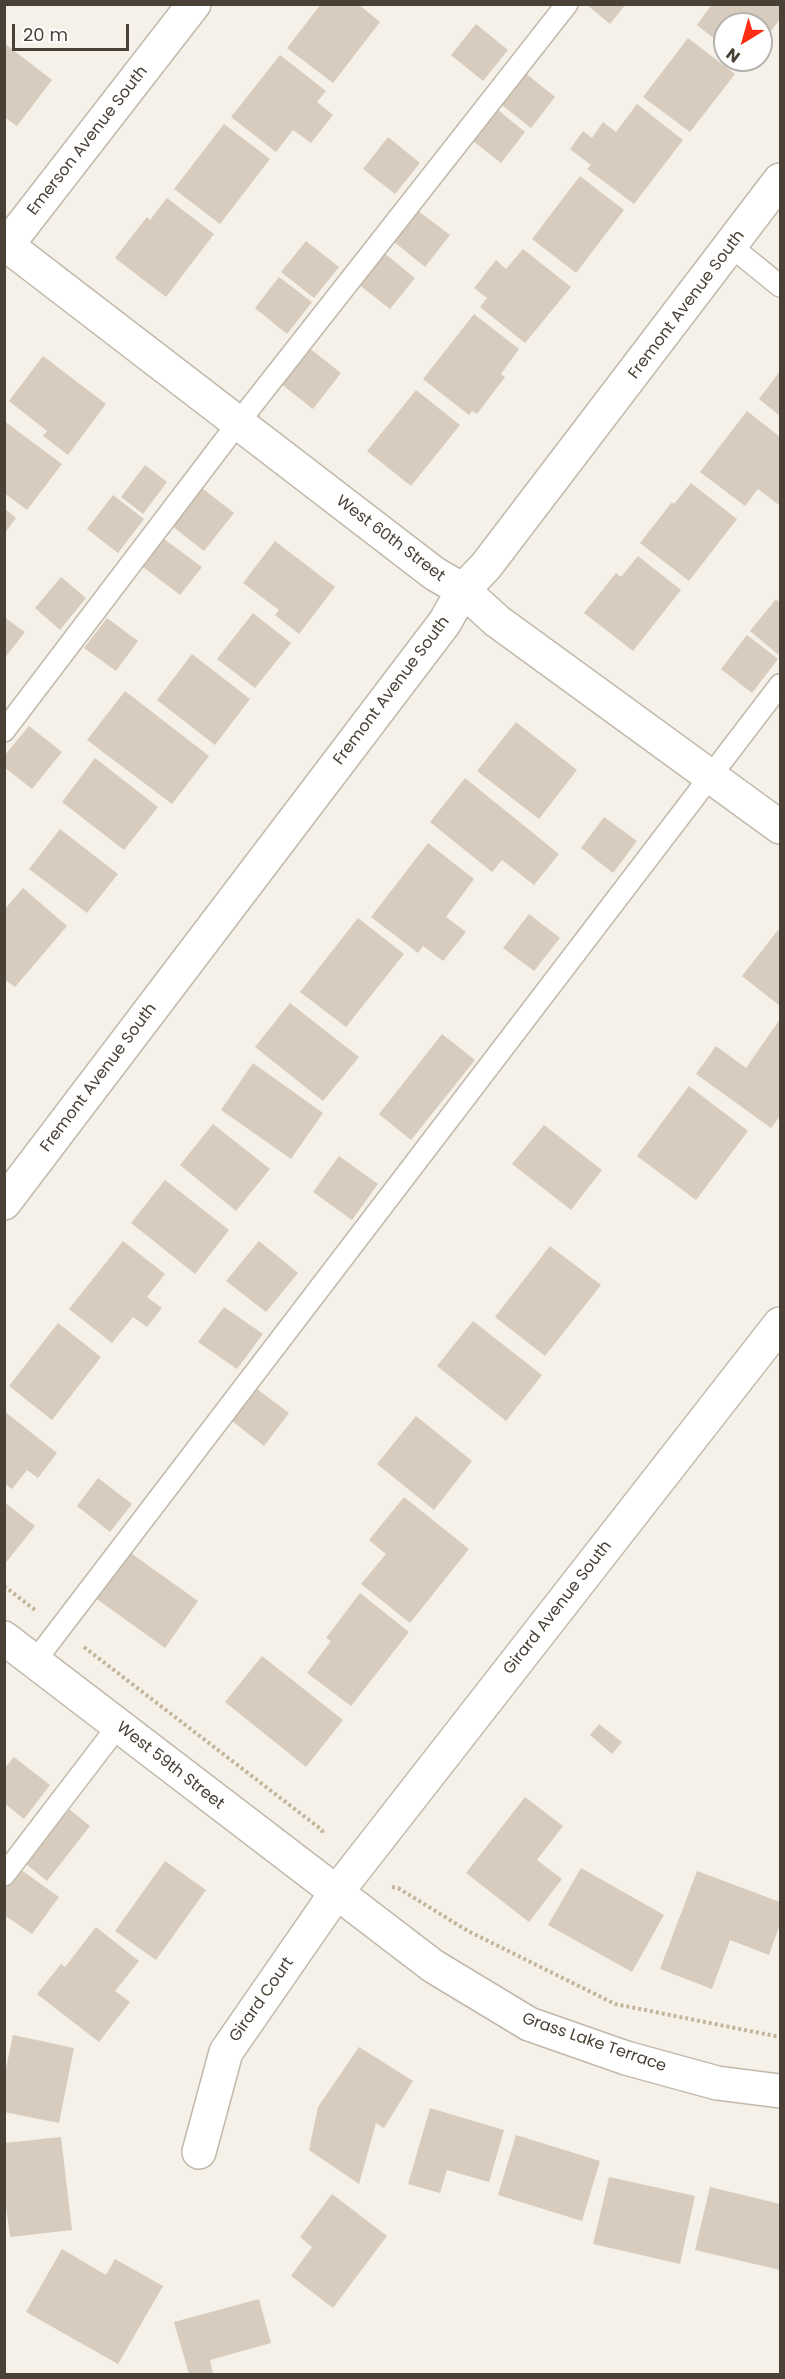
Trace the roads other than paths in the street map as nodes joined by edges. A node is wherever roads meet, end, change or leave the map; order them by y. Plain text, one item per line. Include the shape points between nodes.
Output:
1 (194, 4) edge
2 (567, 4) edge
3 (780, 180) edge
4 (5, 246) edge
5 (732, 247) junction
6 (780, 286) edge
7 (238, 423) junction
8 (463, 590) junction
9 (780, 685) edge
10 (4, 731) edge
11 (709, 776) junction
12 (780, 827) edge
13 (4, 1203) edge
14 (780, 1324) edge
15 (4, 1638) edge
16 (35, 1662) junction
17 (118, 1726) junction
18 (4, 1875) edge
19 (336, 1893) junction
20 (780, 2091) edge
21 (200, 2152) dead end

1 - 4 street, Emerson Avenue South
2 - 7 lane
3 - 5 street, Fremont Avenue South
4 - 7 street, West 60th Street
5 - 6 lane
5 - 8 street, Fremont Avenue South via 486,566
7 - 8 street, West 60th Street via 435,574
7 - 10 lane
8 - 11 street, West 60th Street via 497,621
8 - 13 street, Fremont Avenue South via 445,622
9 - 11 lane
11 - 12 street, West 60th Street
11 - 16 lane
14 - 19 street, Girard Avenue South
15 - 16 street, West 59th Street
16 - 17 street, West 59th Street
17 - 18 lane
17 - 19 street, West 59th Street
19 - 20 street, Grass Lake Terrace via 433,1966 529,2024 626,2058 717,2083
19 - 21 street, Girard Court via 226,2052

